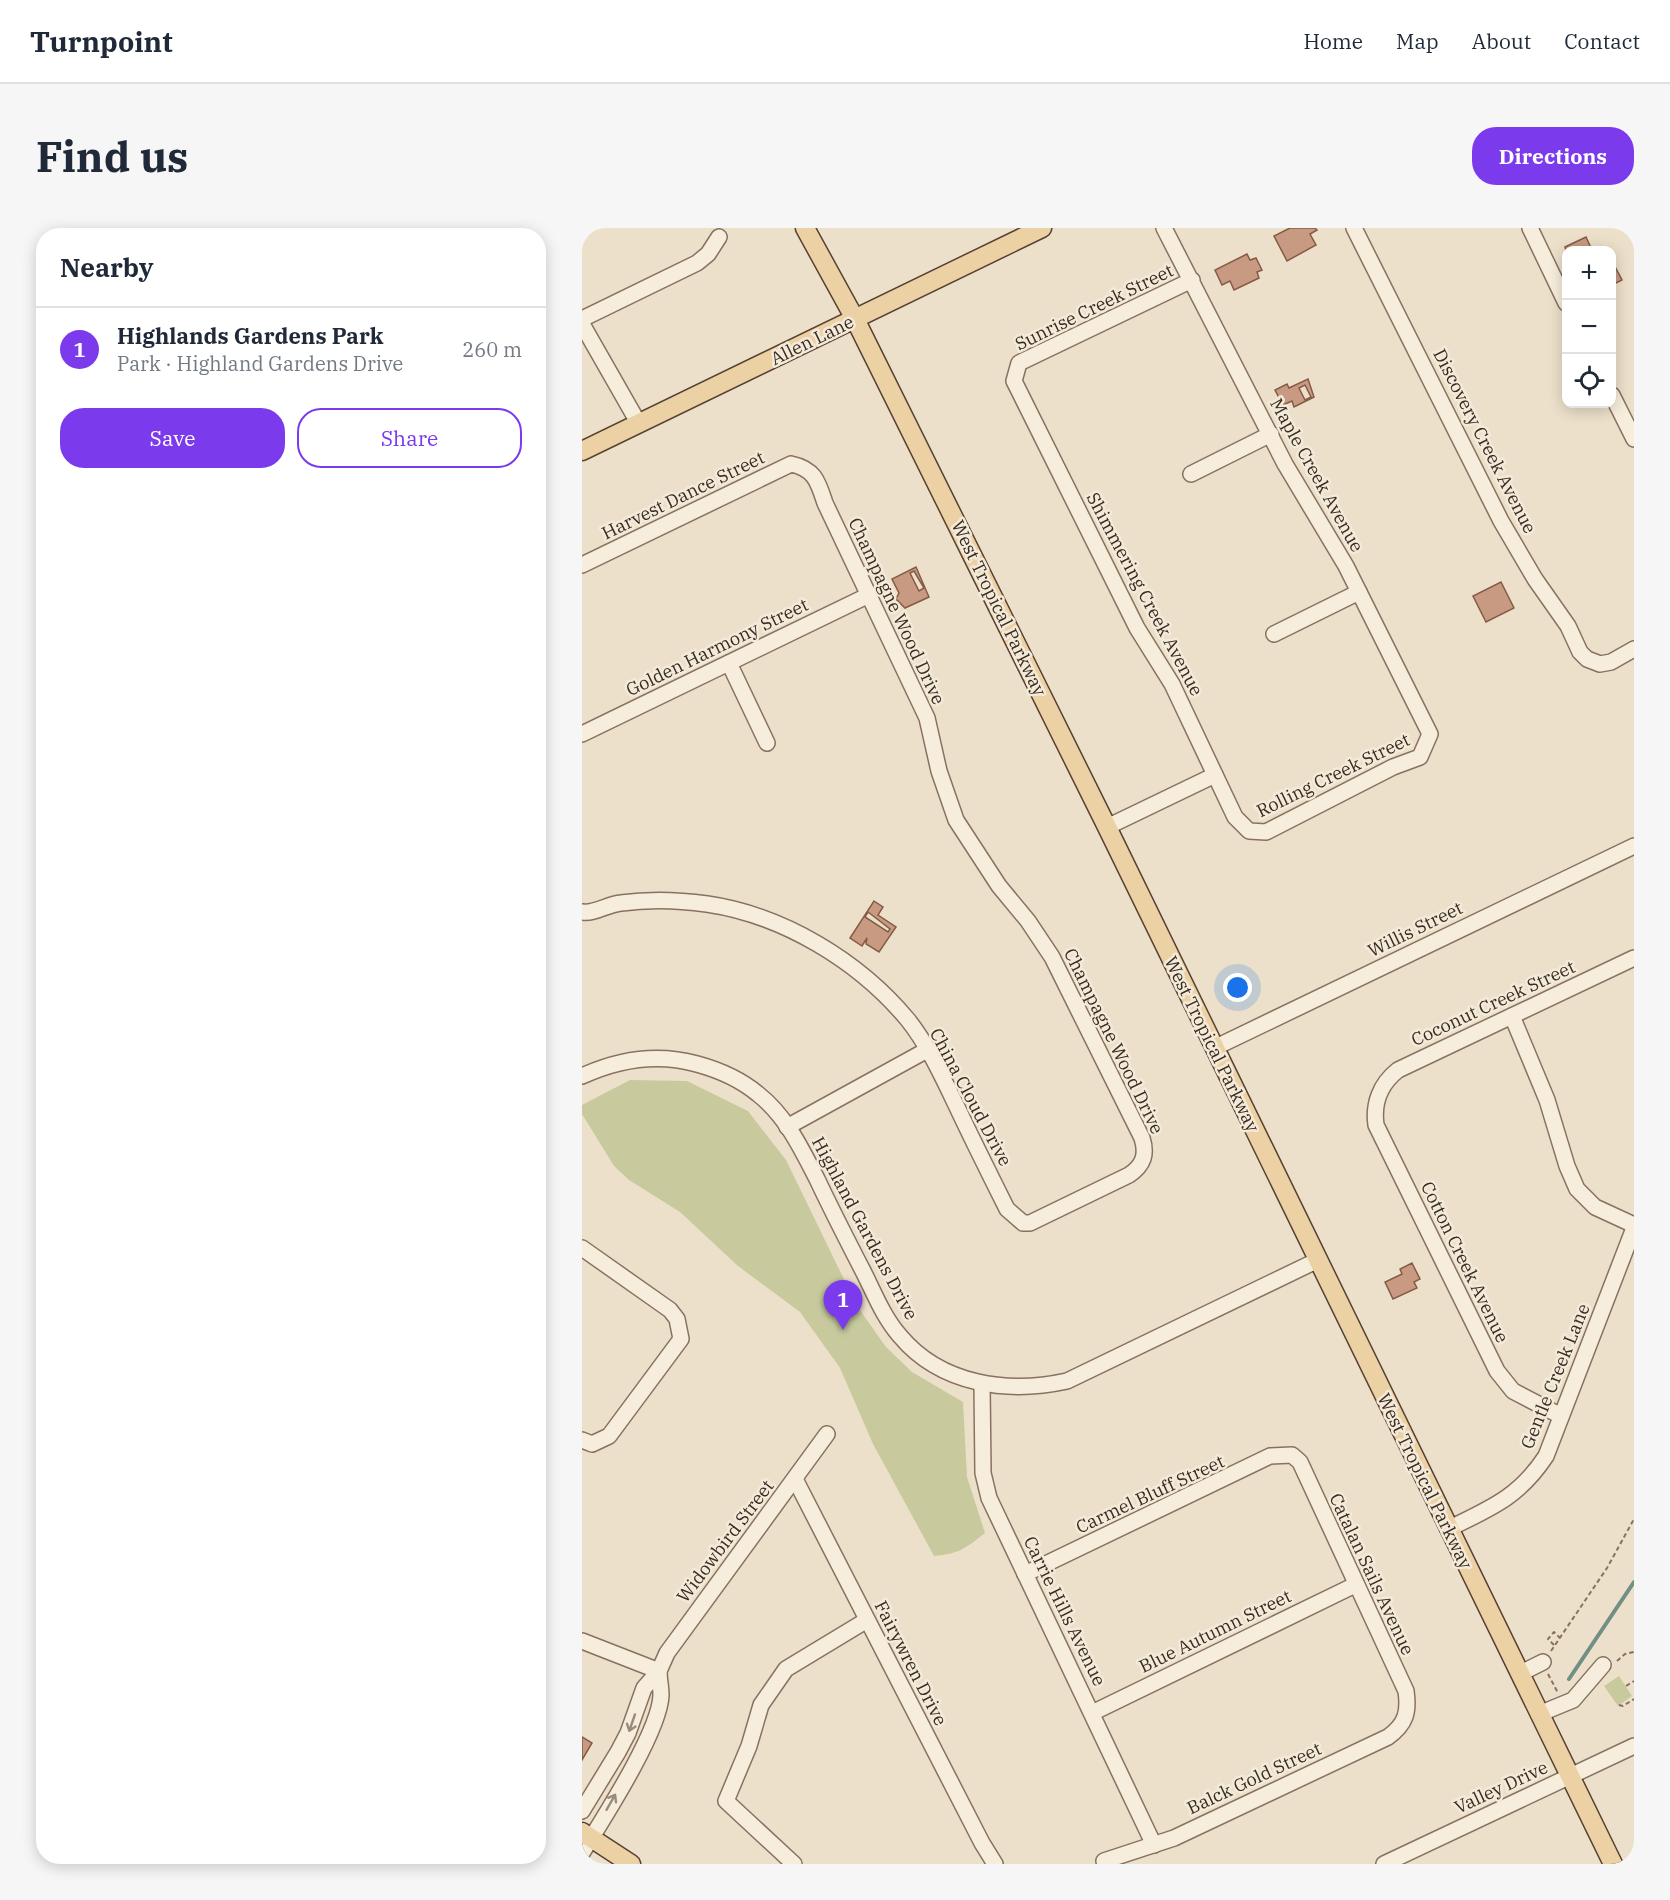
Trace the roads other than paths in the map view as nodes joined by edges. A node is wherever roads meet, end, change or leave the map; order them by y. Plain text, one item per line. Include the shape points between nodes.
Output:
1 (805, 228) edge
2 (1042, 228) edge
3 (1164, 228) edge
4 (1354, 228) edge
5 (1530, 228) edge
6 (719, 237) dead end
7 (1192, 280) junction
8 (1565, 300) edge
9 (855, 319) junction
10 (582, 321) edge
11 (1016, 371) joint
12 (1616, 405) edge
13 (639, 424) junction
14 (1271, 434) junction
15 (1634, 439) edge
16 (582, 451) edge
17 (802, 466) joint
18 (1191, 474) dead end
19 (582, 566) edge
20 (1359, 592) junction
21 (869, 595) junction
22 (1274, 634) dead end
23 (1634, 649) edge
24 (729, 663) junction
25 (582, 734) edge
26 (1428, 742) joint
27 (767, 743) dead end
28 (1215, 775) junction
29 (1107, 827) junction
30 (1249, 831) joint
31 (1634, 846) edge
32 (582, 912) edge
33 (1634, 958) edge
34 (1512, 1016) junction
35 (1214, 1048) junction
36 (927, 1050) junction
37 (582, 1076) edge
38 (1378, 1096) joint
39 (787, 1127) junction
40 (1023, 1223) joint
41 (1634, 1226) edge
42 (582, 1248) edge
43 (1318, 1260) junction
44 (982, 1384) junction
45 (1561, 1416) junction
46 (826, 1434) dead end
47 (582, 1440) edge
48 (1292, 1455) joint
49 (795, 1479) junction
50 (1448, 1529) junction
51 (1025, 1575) junction
52 (1355, 1585) junction
53 (867, 1620) junction
54 (582, 1641) edge
55 (1543, 1662) road end
56 (1603, 1665) dead end
57 (659, 1671) junction
58 (1519, 1674) junction
59 (1407, 1712) joint
60 (1092, 1713) junction
61 (1539, 1714) junction
62 (1634, 1746) edge
63 (1569, 1776) junction
64 (582, 1811) edge
65 (585, 1840) edge
66 (1154, 1845) junction
67 (1104, 1861) dead end
68 (631, 1864) edge
69 (794, 1864) edge
70 (995, 1864) edge
71 (1384, 1864) edge
72 (1613, 1864) edge

1 - 9 main road, West Tropical Parkway
2 - 9 main road, Allen Lane
3 - 7 street, Maple Creek Avenue
4 - 23 street, Discovery Creek Avenue via 1501,521 1568,626 1580,652 1594,663 1611,663
5 - 8 street
6 - 10 street via 697,263
7 - 11 street, Sunrise Creek Street via 1060,346 1026,358
7 - 14 street, Maple Creek Avenue
9 - 13 main road, Allen Lane
9 - 29 main road, West Tropical Parkway
10 - 13 street
11 - 28 street, Shimmering Creek Avenue via 1015,388 1137,628 1172,684
12 - 15 street
13 - 16 main road, Allen Lane
14 - 18 street
14 - 20 street, Maple Creek Avenue
17 - 19 street, Harvest Dance Street via 791,464
17 - 21 street, Champagne Wood Drive via 819,480 825,503
20 - 22 street
20 - 26 street, Maple Creek Avenue via 1426,724
21 - 24 street, Golden Harmony Street
21 - 40 street, Champagne Wood Drive via 927,718 956,820 1052,957 1146,1150 1137,1170
24 - 25 street, Golden Harmony Street
24 - 27 street
26 - 30 street, Rolling Creek Street via 1420,756 1410,762 1393,767 1274,829
28 - 29 street
28 - 30 street, Shimmering Creek Avenue via 1235,817
29 - 35 main road, West Tropical Parkway
31 - 35 street, Willis Street
32 - 36 street, China Cloud Drive via 646,900 686,902 732,909 789,928 868,981 908,1021
33 - 34 street, Coconut Creek Street
34 - 38 street, Coconut Creek Street via 1398,1070
34 - 41 street via 1547,1100 1577,1189 1595,1207
35 - 43 main road, West Tropical Parkway
36 - 39 street
36 - 40 street, China Cloud Drive via 1007,1209
37 - 39 street, Highland Gardens Drive via 620,1062 643,1059 692,1063 738,1080 758,1094
38 - 45 street, Cotton Creek Avenue via 1376,1125 1497,1371 1512,1390
39 - 44 street, Highland Gardens Drive via 890,1324 921,1357
41 - 45 street, Gentle Creek Lane
42 - 47 street via 670,1310 681,1330 675,1349 614,1431 592,1444
43 - 44 street, Highland Gardens Drive via 1067,1381 1026,1387
43 - 50 main road, West Tropical Parkway
44 - 51 street, Carrie Hills Avenue via 985,1486
45 - 50 street, Gentle Creek Lane via 1546,1456 1523,1487
46 - 49 street, Widowbird Street
48 - 51 street, Carmel Bluff Street via 1270,1456
48 - 52 street, Catalan Sails Avenue via 1300,1462
49 - 53 street, Fairywren Drive
49 - 57 street, Widowbird Street via 667,1653
50 - 58 main road, West Tropical Parkway
51 - 60 street, Carrie Hills Avenue
52 - 59 street, Catalan Sails Avenue via 1406,1691
52 - 60 street, Blue Autumn Street
53 - 69 street via 786,1669 761,1705 726,1801
53 - 70 street, Fairywren Drive
54 - 57 street
55 - 58 street
56 - 61 street via 1583,1691 1564,1705
57 -> 64 street, Widowbird Street via 645,1688 628,1733
65 -> 57 street, Widowbird Street via 644,1745 655,1720 661,1696
58 - 61 main road, West Tropical Parkway
59 - 66 street, Balck Gold Street via 1398,1730 1388,1737
60 - 66 street, Carrie Hills Avenue
61 - 63 main road, West Tropical Parkway
62 - 63 street, Valley Drive
63 - 71 street, Valley Drive
63 - 72 main road, West Tropical Parkway
65 - 68 main road
66 - 67 street, Balck Gold Street

